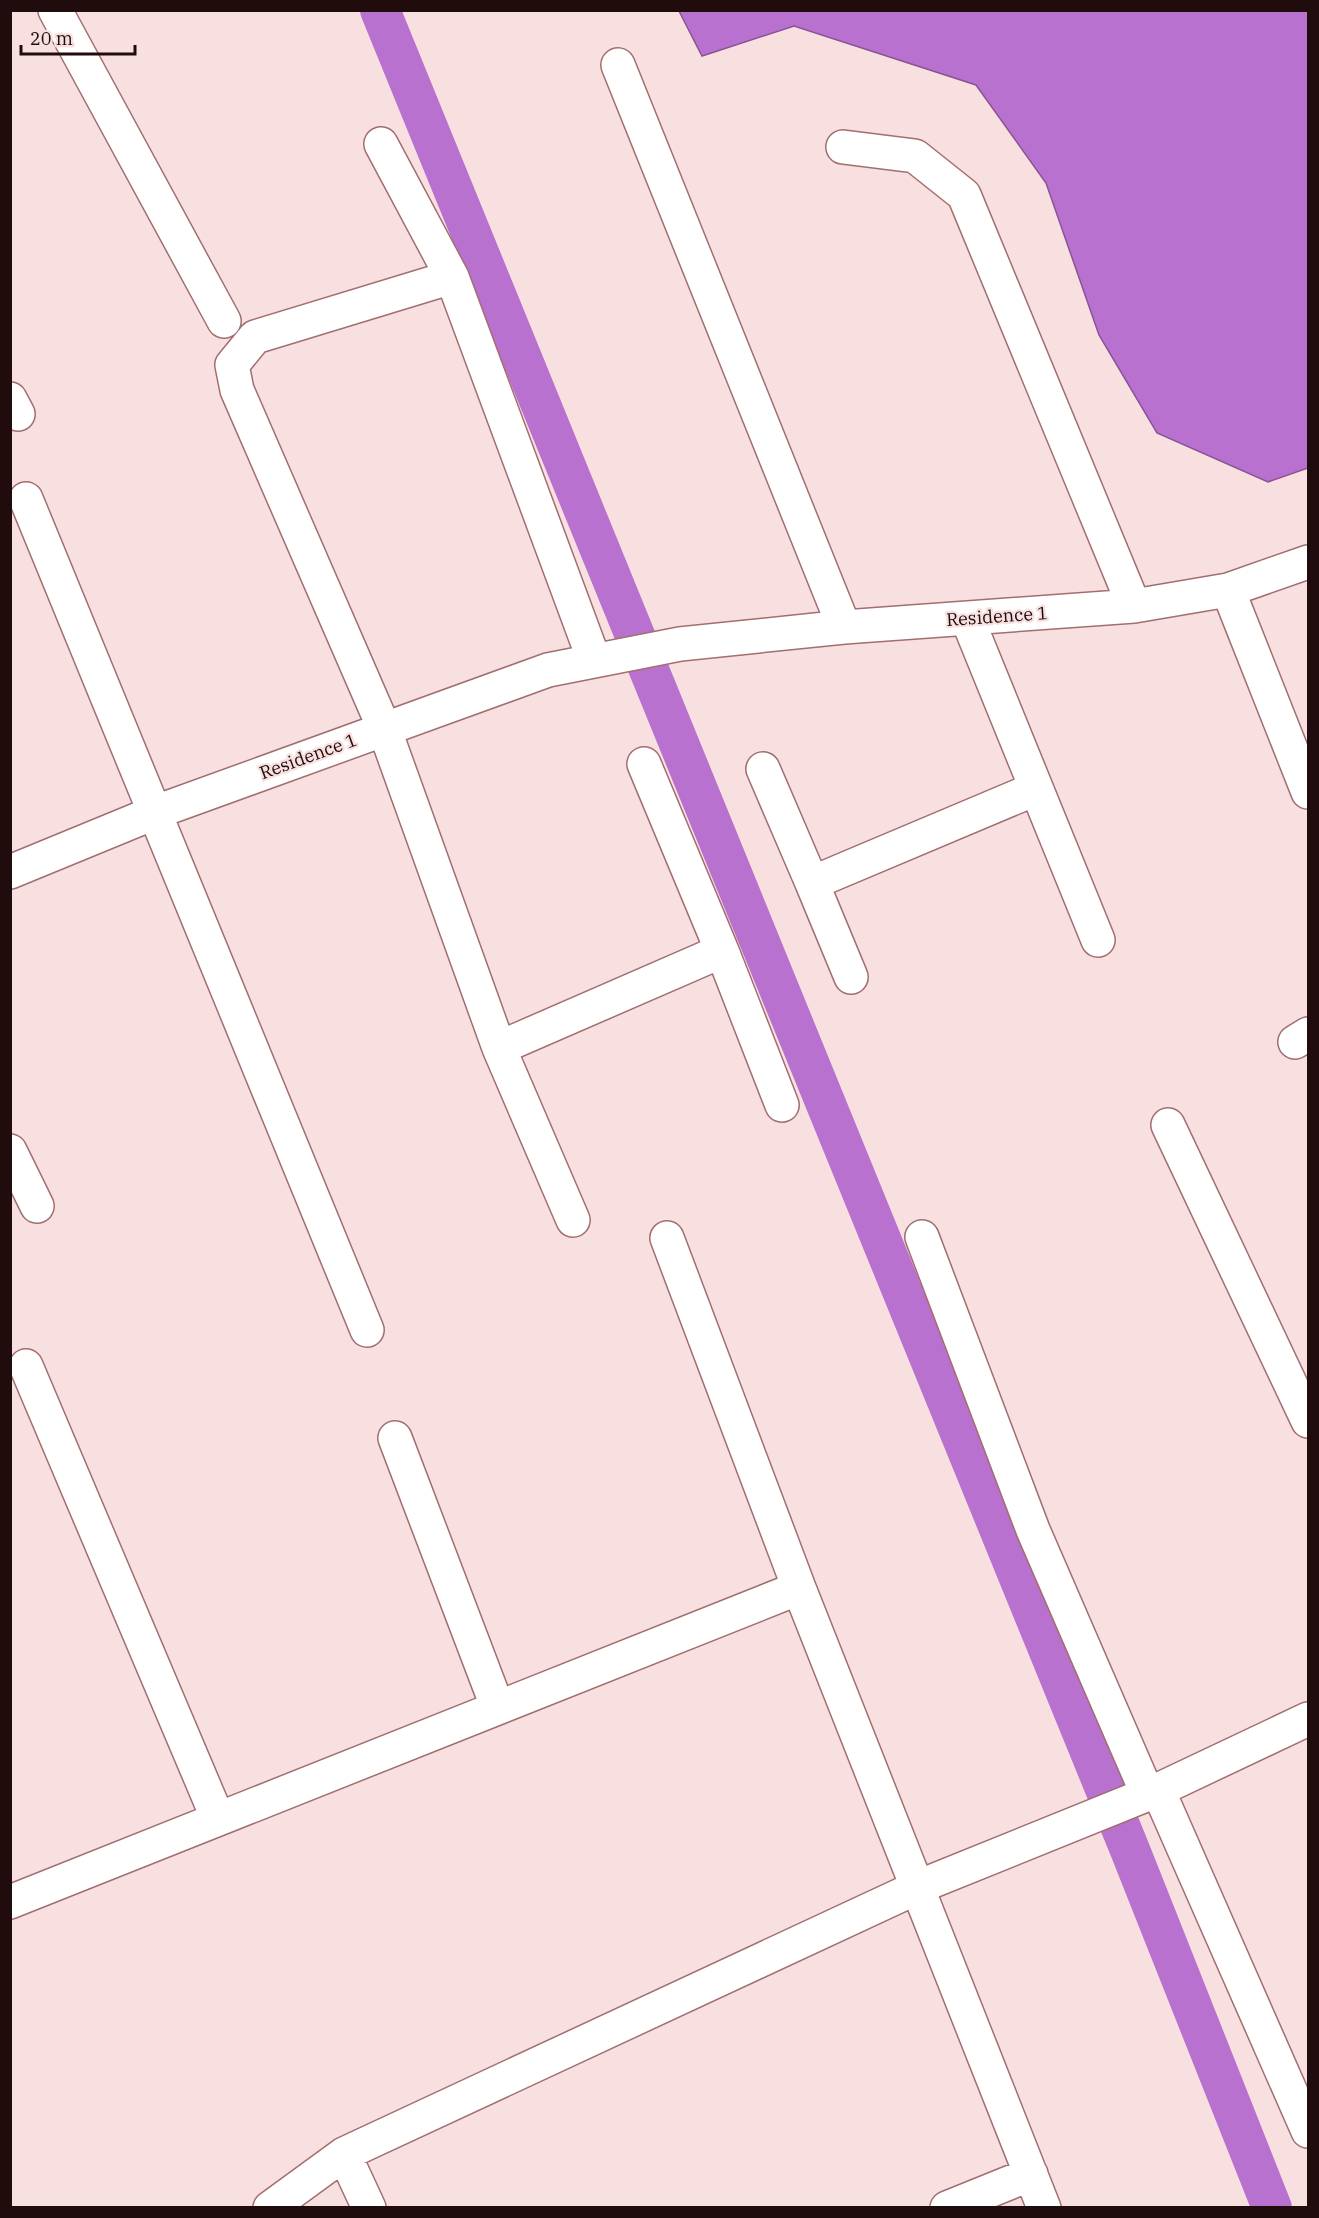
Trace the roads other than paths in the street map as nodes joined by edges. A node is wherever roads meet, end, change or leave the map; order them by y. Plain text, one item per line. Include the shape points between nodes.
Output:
1 (56, 10) edge
2 (618, 66) dead end
3 (381, 144) dead end
4 (843, 147) dead end
5 (452, 277) junction
6 (224, 321) dead end
7 (26, 500) dead end
8 (1308, 562) edge
9 (1228, 590) junction
10 (1134, 606) junction
11 (967, 618) junction
12 (844, 627) junction
13 (602, 659) junction
14 (384, 728) junction
15 (644, 764) dead end
16 (764, 769) dead end
17 (1035, 789) junction
18 (1308, 792) edge
19 (156, 812) junction
20 (10, 872) edge
21 (812, 883) junction
22 (1098, 940) dead end
23 (722, 951) junction
24 (851, 976) dead end
25 (499, 1048) junction
26 (782, 1105) dead end
27 (1168, 1125) dead end
28 (10, 1151) edge
29 (37, 1206) dead end
30 (573, 1220) dead end
31 (922, 1237) dead end
32 (667, 1238) dead end
33 (367, 1330) dead end
34 (26, 1366) dead end
35 (1308, 1421) edge
36 (395, 1438) dead end
37 (799, 1588) junction
38 (497, 1706) junction
39 (1308, 1719) edge
40 (1149, 1793) junction
41 (218, 1819) junction
42 (918, 1887) junction
43 (10, 1902) edge
44 (1308, 2131) edge
45 (344, 2154) junction
46 (1031, 2174) junction
47 (270, 2208) edge
48 (369, 2208) edge
49 (947, 2208) edge
50 (1044, 2208) edge

1 - 6 street
2 - 12 street
3 - 5 street
4 - 10 street via 915,156 964,195
5 - 13 street
5 - 14 street via 255,337 232,365 237,390
7 - 19 street
8 - 9 street, Residence 1
9 - 10 street, Residence 1
9 - 18 street
10 - 11 street, Residence 1
11 - 12 street, Residence 1
11 - 17 street
12 - 13 street, Residence 1 via 680,644
13 - 14 street, Residence 1 via 548,670
14 - 19 street, Residence 1
14 - 25 street
15 - 23 street
16 - 21 street
17 - 21 street
17 - 22 street
19 - 20 street, Residence 1
19 - 33 street
21 - 24 street
23 - 25 street
23 - 26 street
25 - 30 street
27 - 35 street
28 - 29 street
31 - 40 street via 1033,1530
32 - 37 street
34 - 41 street
36 - 38 street
37 - 38 street
37 - 42 street
38 - 41 street
39 - 40 street
40 - 42 street
40 - 44 street
41 - 43 street
42 - 45 street
42 - 46 street
45 - 47 street
45 - 48 street
46 - 49 street
46 - 50 street

